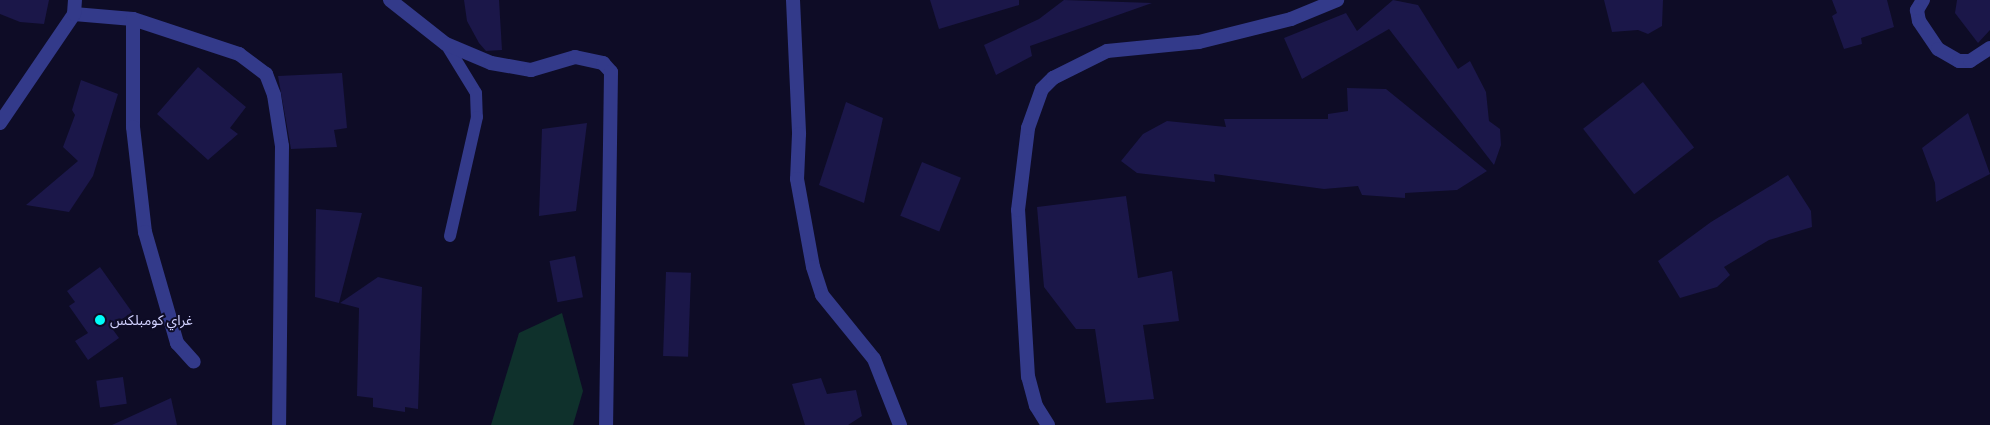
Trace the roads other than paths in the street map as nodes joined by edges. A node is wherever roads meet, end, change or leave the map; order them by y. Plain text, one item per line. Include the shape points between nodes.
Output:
1 (390, 0) edge
2 (793, 0) edge
3 (1337, 0) edge
4 (1923, 0) edge
5 (74, 7) edge
6 (133, 19) junction
7 (446, 44) junction
8 (1990, 48) edge
9 (0, 123) edge
10 (450, 236) dead end
11 (194, 362) dead end
12 (279, 425) edge
13 (606, 425) edge
14 (900, 425) edge
15 (1048, 425) edge

1 - 7 street
2 - 14 street via 800,134 797,179 813,267 822,295 874,359
3 - 15 street via 1291,19 1199,42 1107,51 1052,78 1042,89 1028,128 1018,219 1028,377 1036,406
4 - 8 street via 1917,10 1919,21 1938,49 1958,60 1970,61
5 - 6 street
5 - 9 street
6 - 11 street via 133,128 145,232 177,343
6 - 12 street via 238,54 266,74 274,95 282,146 284,214 278,293
7 - 10 lane via 476,93 478,117
7 - 13 street via 491,63 531,70 575,57 603,63 611,72

